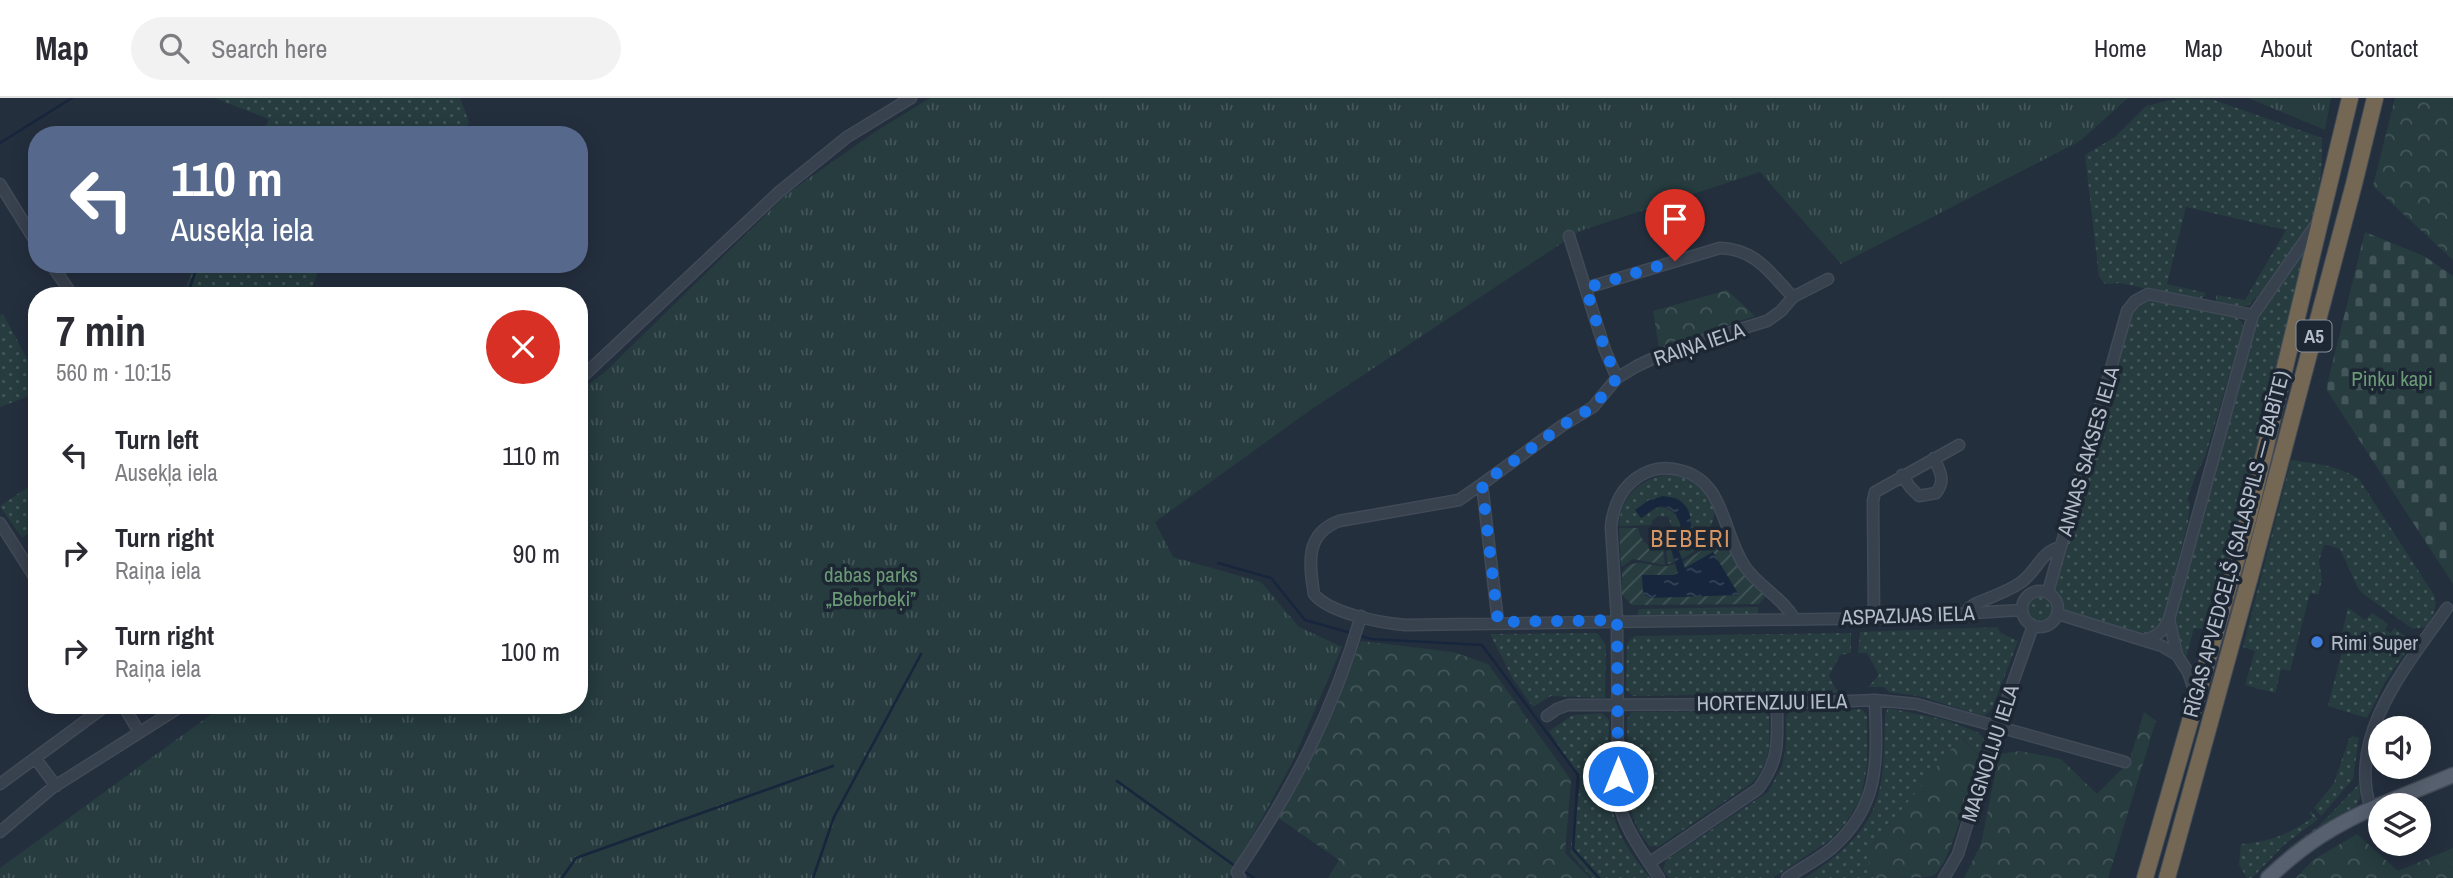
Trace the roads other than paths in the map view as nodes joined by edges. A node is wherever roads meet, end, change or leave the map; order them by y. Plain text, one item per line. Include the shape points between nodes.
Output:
1 (911, 98) edge
2 (2350, 98) edge
3 (2375, 98) edge
4 (0, 184) edge
5 (2319, 220) junction
6 (28, 229) edge
7 (1569, 236) dead end
8 (1828, 279) dead end
9 (1586, 288) junction
10 (1793, 297) junction
11 (2253, 315) junction
12 (588, 372) edge
13 (1617, 378) junction
14 (1959, 445) dead end
15 (1934, 458) junction
16 (1902, 475) junction
17 (1482, 484) junction
18 (0, 523) edge
19 (2060, 547) junction
20 (28, 567) edge
21 (2048, 592) junction
22 (2447, 608) dead end
23 (2021, 610) junction
24 (1968, 614) junction
25 (2058, 614) junction
26 (1361, 616) junction
27 (1794, 618) junction
28 (1874, 618) junction
29 (2169, 619) junction
30 (1617, 620) junction
31 (1498, 622) junction
32 (2033, 626) junction
33 (2144, 640) junction
34 (2177, 655) junction
35 (2197, 699) junction
36 (1875, 700) junction
37 (1777, 704) junction
38 (1618, 705) junction
39 (95, 714) edge
40 (128, 714) edge
41 (168, 714) edge
42 (1546, 716) dead end
43 (1997, 727) junction
44 (139, 732) junction
45 (35, 758) junction
46 (2125, 762) dead end
47 (2453, 775) edge
48 (0, 784) edge
49 (56, 786) junction
50 (2409, 793) edge
51 (2368, 796) edge
52 (2368, 810) edge
53 (0, 832) edge
54 (1649, 863) junction
55 (1238, 875) edge
56 (1659, 878) edge
57 (1787, 878) edge
58 (1944, 878) edge
59 (2145, 878) edge
60 (2166, 878) edge
61 (2268, 878) edge

1 - 12 street via 847,137 779,192
2 - 5 highway, RĪGAS APVEDCEĻŠ (SALASPILS — BABĪTE) / A5
3 - 60 highway, RĪGAS APVEDCEĻŠ (SALASPILS — BABĪTE) / A5
4 - 6 street
5 - 11 street
5 - 35 highway, RĪGAS APVEDCEĻŠ (SALASPILS — BABĪTE) / A5 via 2249,516
7 - 9 street
8 - 10 street, RAIŅA IELA
9 - 10 street via 1732,248 1758,259
9 - 13 street
10 - 13 street, RAIŅA IELA via 1767,321 1671,350
11 - 19 street, ANNAS SAKSES IELA via 2148,294 2135,301 2127,311
11 - 29 street
13 - 17 street, RAIŅA IELA via 1593,407
14 - 15 street
15 - 16 street
15 - 16 street via 1942,486 1936,493 1919,496
16 - 28 street via 1875,492 1873,500
17 - 26 street, RAIŅA IELA via 1459,500 1325,526 1311,551 1314,594 1326,605
17 - 31 street
18 - 20 street
19 - 21 street, ANNAS SAKSES IELA
19 - 24 street via 2050,550 2028,578 1975,604
21 - 23 street via 2027,596
21 - 25 street via 2057,601
22 - 51 street via 2376,723 2365,769
23 - 24 street, ASPAZIJAS IELA
23 - 32 street
24 - 28 street, ASPAZIJAS IELA
25 - 32 street via 2048,625
25 - 33 street
26 - 31 street, ASPAZIJAS IELA via 1405,625
26 - 55 street via 1348,662 1300,771
27 - 28 street, ASPAZIJAS IELA
27 - 30 street, ASPAZIJAS IELA
27 - 30 street via 1745,567 1713,492 1688,472 1665,468 1634,480 1613,512
29 - 33 street via 2163,631
29 - 34 street
30 - 31 street, ASPAZIJAS IELA
30 - 38 street
32 - 43 street, MAGNOLIJU IELA
33 - 34 street
34 - 35 street
35 - 59 highway, RĪGAS APVEDCEĻŠ (SALASPILS — BABĪTE) / A5
36 - 37 street, HORTENZIJU IELA
36 - 43 street, HORTENZIJU IELA via 1916,704
36 - 57 street via 1877,757 1871,793 1854,825 1831,849
37 - 38 street, HORTENZIJU IELA
37 - 54 street via 1776,757 1758,789
38 - 42 street, HORTENZIJU IELA via 1568,705
38 - 54 street via 1618,800 1622,817
39 - 45 street
40 - 44 street
41 - 44 street
43 - 46 street, HORTENZIJU IELA
43 - 58 street, MAGNOLIJU IELA via 1958,854
44 - 49 street
45 - 48 street
45 - 49 street
47 - 50 main road
49 - 53 street
52 - 61 main road via 2310,841
54 - 56 street

